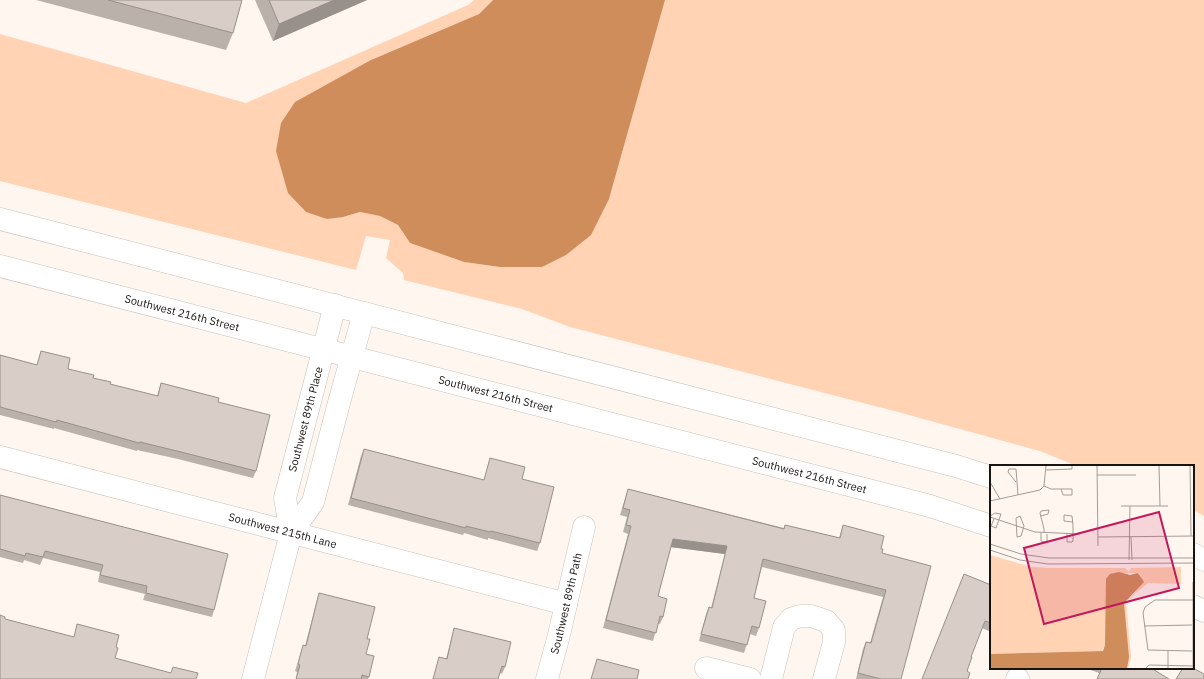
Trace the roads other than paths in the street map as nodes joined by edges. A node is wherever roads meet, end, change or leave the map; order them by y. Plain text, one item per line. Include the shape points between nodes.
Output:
1 (0, 219) edge
2 (0, 266) edge
3 (334, 305) junction
4 (364, 313) junction
5 (323, 350) junction
6 (352, 357) junction
7 (0, 458) edge
8 (990, 477) edge
9 (990, 526) edge
10 (584, 527) dead end
11 (291, 533) junction
12 (1194, 555) edge
13 (1204, 560) edge
14 (566, 604) junction
15 (1194, 606) edge
16 (1204, 611) edge
17 (706, 668) dead end
18 (253, 679) edge
19 (547, 679) edge
20 (750, 679) edge
21 (771, 679) edge
22 (824, 679) edge

1 - 3 street
2 - 5 street, Southwest 216th Street
3 - 4 street
3 - 5 street, Southwest 89th Place
4 - 6 street, Southwest 89th Place
4 - 8 street
5 - 6 street, Southwest 216th Street
5 - 11 street, Southwest 89th Place via 285,498
6 - 9 street, Southwest 216th Street via 930,506
6 - 11 street, Southwest 89th Place via 313,502
7 - 11 street, Southwest 215th Lane
10 - 14 street, Southwest 89th Path
11 - 14 street, Southwest 215th Lane
11 - 18 street, Southwest 89th Place
12 - 13 street
14 - 19 street, Southwest 89th Path
15 - 16 street
17 - 20 street
21 - 22 street via 784,627 791,619 811,616 826,621 834,630 834,642

